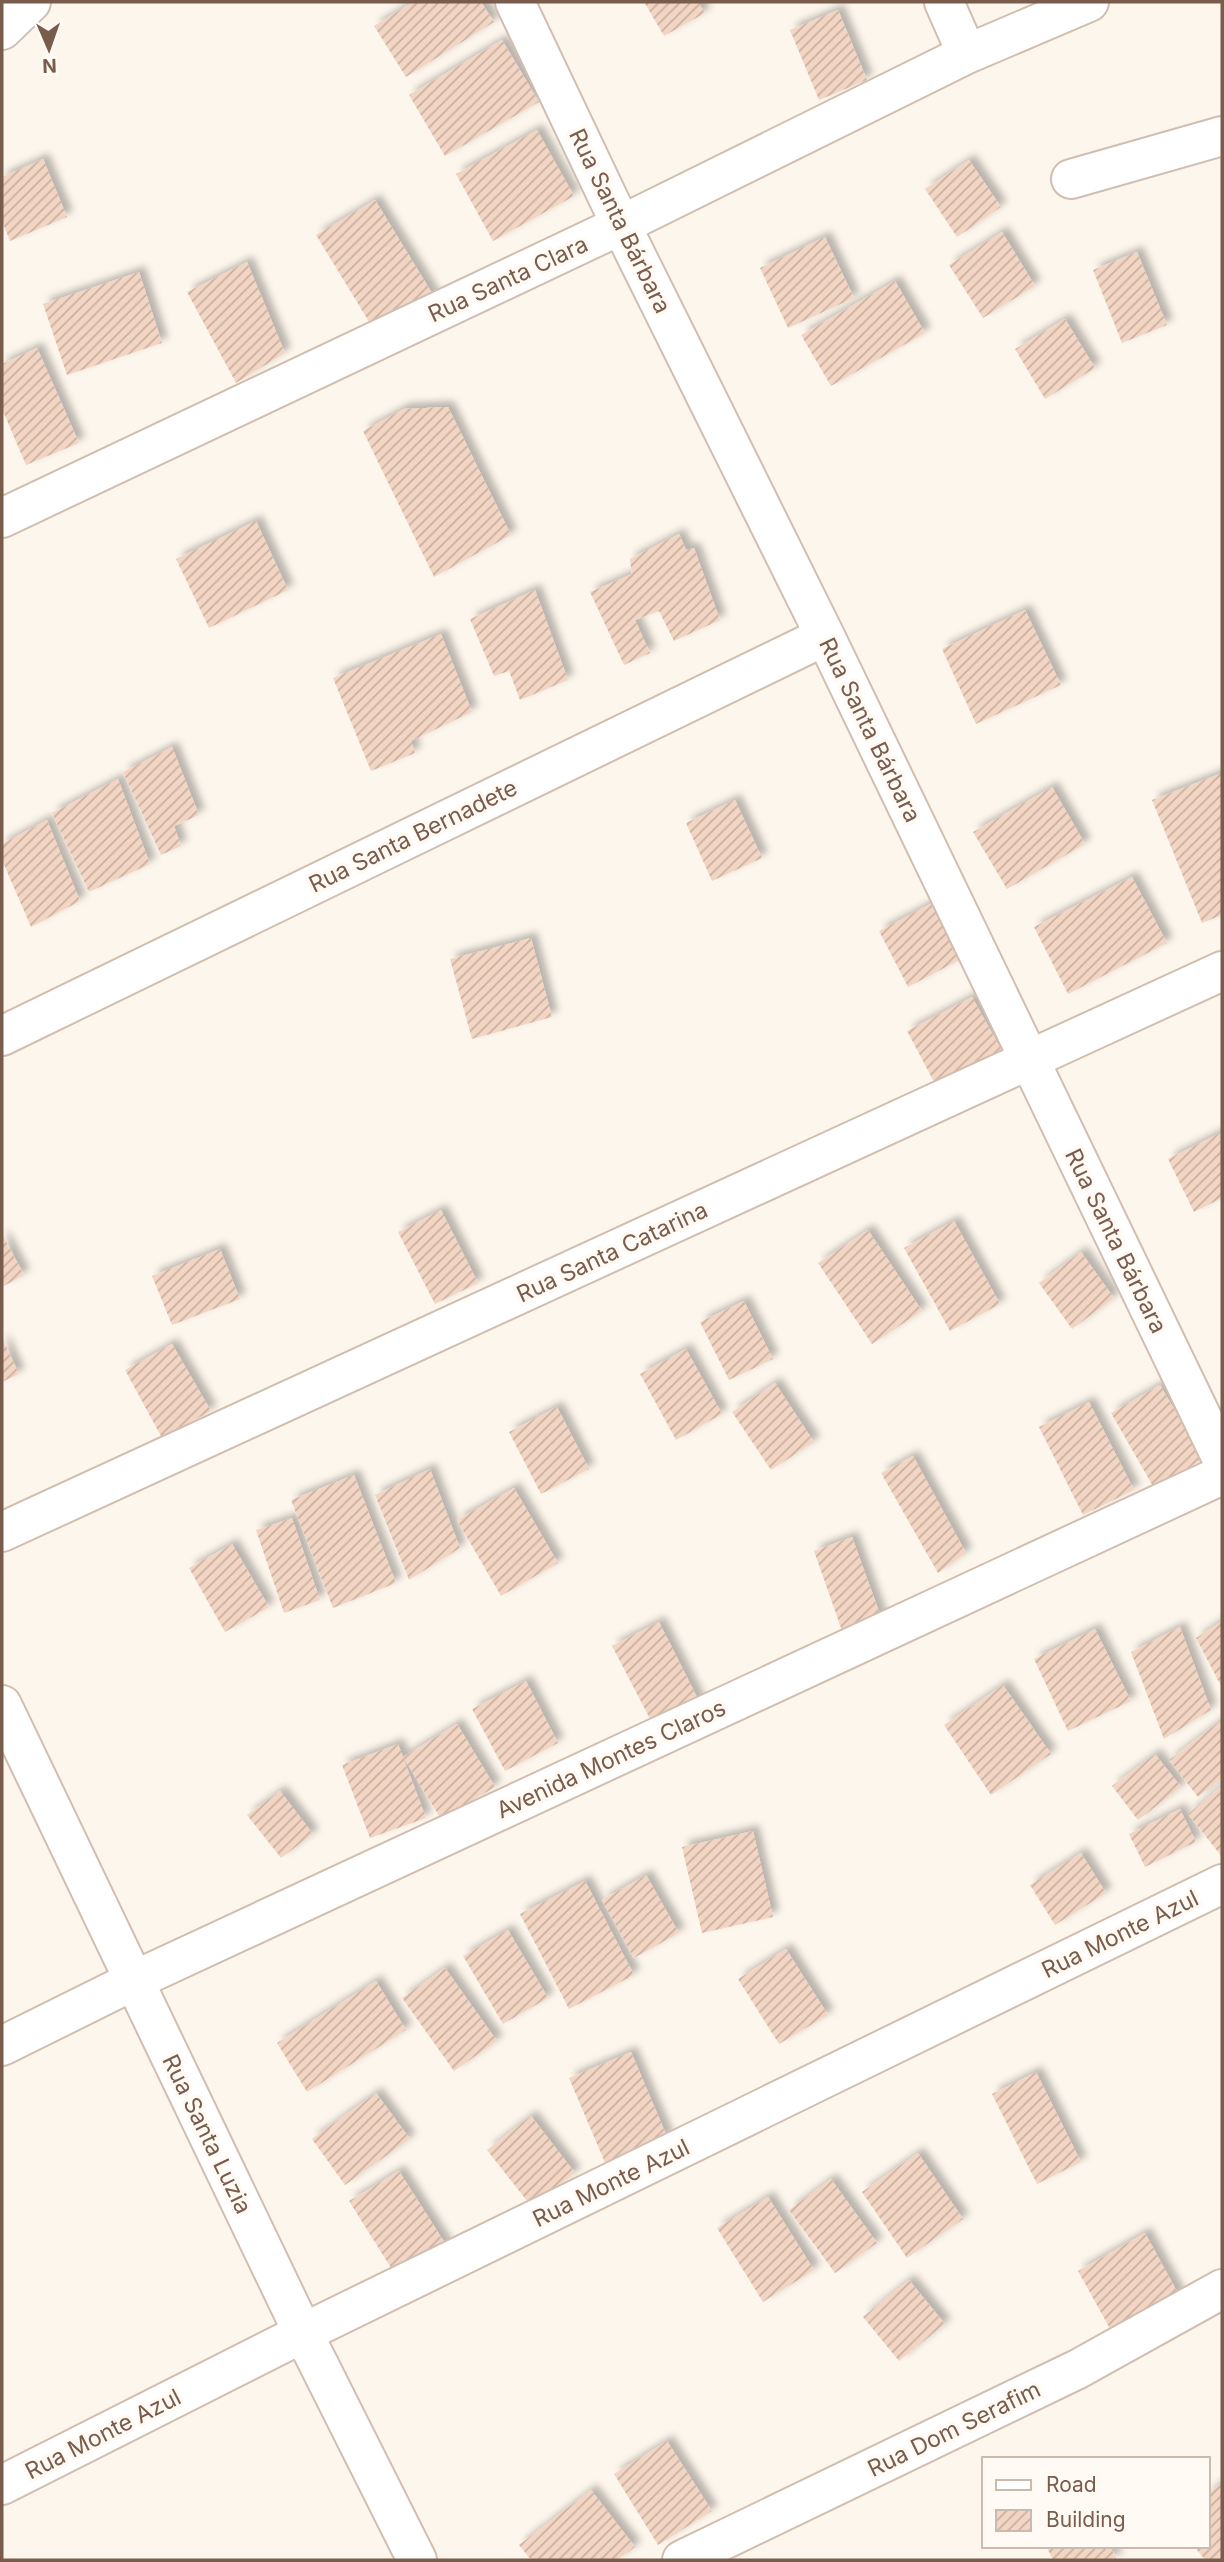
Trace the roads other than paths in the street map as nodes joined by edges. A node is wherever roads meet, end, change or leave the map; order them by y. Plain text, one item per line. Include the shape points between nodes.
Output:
1 (31, 2) edge
2 (515, 2) edge
3 (944, 2) edge
4 (1089, 2) edge
5 (2, 30) edge
6 (967, 54) junction
7 (1222, 135) edge
8 (1071, 179) dead end
9 (621, 225) junction
10 (2, 518) edge
11 (825, 636) junction
12 (1222, 971) edge
13 (2, 1037) edge
14 (1028, 1061) junction
15 (1222, 1459) edge
16 (1222, 1475) edge
17 (2, 1532) edge
18 (2, 1705) edge
19 (1222, 1884) edge
20 (133, 1981) junction
21 (2, 2046) edge
22 (1222, 2288) edge
23 (303, 2333) junction
24 (2, 2486) edge
25 (417, 2560) edge
26 (682, 2560) edge

1 - 5 street
2 - 9 street, Rua Santa Bárbara
3 - 6 street
4 - 6 street, Rua Santa Clara
6 - 9 street, Rua Santa Clara
7 - 8 street
9 - 10 street, Rua Santa Clara
9 - 11 street, Rua Santa Bárbara
11 - 13 street, Rua Santa Bernadete
11 - 14 street, Rua Santa Bárbara
12 - 14 street, Rua Santa Catarina
14 - 15 street, Rua Santa Bárbara
14 - 17 street, Rua Santa Catarina
16 - 20 street, Avenida Montes Claros
18 - 20 street, Rua Santa Luzia
19 - 23 street, Rua Monte Azul
20 - 21 street, Avenida Montes Claros
20 - 23 street, Rua Santa Luzia
22 - 26 street, Rua Dom Serafim via 1078,2369
23 - 24 street, Rua Monte Azul
23 - 25 street, Rua Santa Luzia

